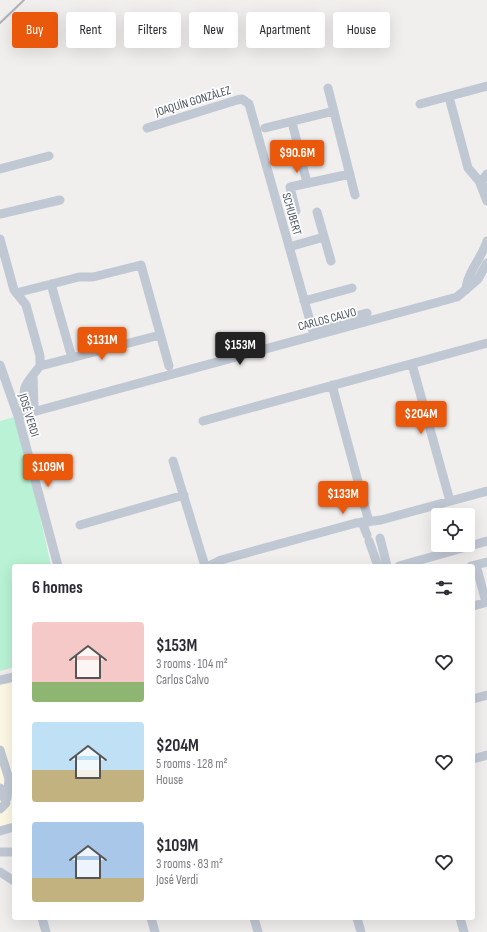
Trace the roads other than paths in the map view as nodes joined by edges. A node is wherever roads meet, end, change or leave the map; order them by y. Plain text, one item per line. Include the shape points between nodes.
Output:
1 (487, 86) edge
2 (328, 88) dead end
3 (449, 97) junction
4 (246, 101) joint
5 (420, 104) dead end
6 (334, 111) junction
7 (292, 122) junction
8 (147, 128) dead end
9 (265, 128) dead end
10 (49, 156) dead end
11 (0, 168) edge
12 (350, 174) junction
13 (487, 174) edge
14 (307, 183) junction
15 (480, 183) junction
16 (291, 190) junction
17 (487, 190) edge
18 (274, 193) junction
19 (356, 195) dead end
20 (60, 200) dead end
21 (487, 201) edge
22 (296, 211) dead end
23 (317, 212) dead end
24 (0, 214) edge
25 (324, 237) junction
26 (0, 239) edge
27 (487, 241) edge
28 (289, 247) junction
29 (486, 251) edge
30 (331, 261) dead end
31 (487, 263) edge
32 (51, 284) junction
33 (352, 288) dead end
34 (466, 291) junction
35 (16, 293) junction
36 (304, 301) junction
37 (366, 313) dead end
38 (313, 331) junction
39 (160, 335) junction
40 (487, 343) edge
41 (72, 358) junction
42 (412, 364) junction
43 (0, 365) edge
44 (40, 366) junction
45 (169, 366) dead end
46 (332, 385) junction
47 (25, 414) junction
48 (203, 420) dead end
49 (173, 461) dead end
50 (487, 491) edge
51 (184, 495) junction
52 (450, 501) junction
53 (369, 522) junction
54 (80, 525) dead end
55 (487, 541) edge
56 (487, 562) edge
57 (58, 564) edge
58 (204, 564) edge
59 (213, 564) edge
60 (377, 564) edge
61 (387, 564) edge
62 (406, 564) edge
63 (475, 565) edge
64 (475, 568) edge
65 (486, 602) edge
66 (475, 605) edge
67 (12, 677) edge
68 (0, 680) edge
69 (487, 695) edge
70 (475, 698) edge
71 (0, 750) edge
72 (487, 755) edge
73 (475, 758) edge
74 (0, 788) edge
75 (4, 804) edge
76 (12, 828) edge
77 (0, 831) edge
78 (0, 852) edge
79 (12, 852) edge
80 (0, 872) edge
81 (12, 880) edge
82 (43, 920) edge
83 (152, 920) edge
84 (255, 920) edge
85 (358, 920) edge
86 (461, 920) edge
87 (46, 932) edge
88 (155, 932) edge
89 (258, 932) edge
90 (361, 932) edge
91 (464, 932) edge

1 - 3 street
2 - 6 street
3 - 5 street
3 - 15 street via 468,168
4 - 8 street, JOAQUÍN GONZÁLEZ via 237,100
4 - 18 street, SCHUBERT
6 - 7 street
6 - 12 street
7 - 9 street
7 - 14 street
10 - 11 street
12 - 14 street
12 - 19 street
13 - 15 street
14 - 16 street
15 - 17 street
15 - 21 street
16 - 18 street
16 - 22 street
18 - 28 street, SCHUBERT
20 - 24 street
23 - 25 street
25 - 28 street
25 - 30 street
26 - 35 street
27 - 29 street
28 - 36 street, SCHUBERT
29 - 34 street via 470,275
31 - 34 street, CARLOS CALVO via 478,279
32 - 35 street
32 - 39 street via 79,276 93,277 141,265
32 - 41 street
33 - 36 street
34 - 38 street, CARLOS CALVO via 457,297
35 - 44 street via 26,305 40,356
36 - 38 street, SCHUBERT
37 - 38 street
38 - 47 street, CARLOS CALVO
39 - 41 street
39 - 45 street
40 - 42 street
41 - 44 street
42 - 46 street
42 - 52 street
43 - 47 street, JOSÉ VERDI
44 - 47 street via 25,382
46 - 48 street
46 - 53 street
47 - 57 street, JOSÉ VERDI
49 - 51 street
50 - 52 street
51 - 54 street
51 - 58 street
52 - 53 street
53 - 59 street
53 - 60 street via 368,538
53 - 61 street via 380,535
55 - 62 street
56 - 63 street
64 - 65 street
65 - 66 street
67 - 68 street
69 - 70 street
71 - 75 street via 9,779
72 - 73 street
74 - 75 street
76 - 77 street
78 - 79 street
80 - 81 street
82 - 87 street
83 - 88 street
84 - 89 street
85 - 90 street
86 - 91 street

